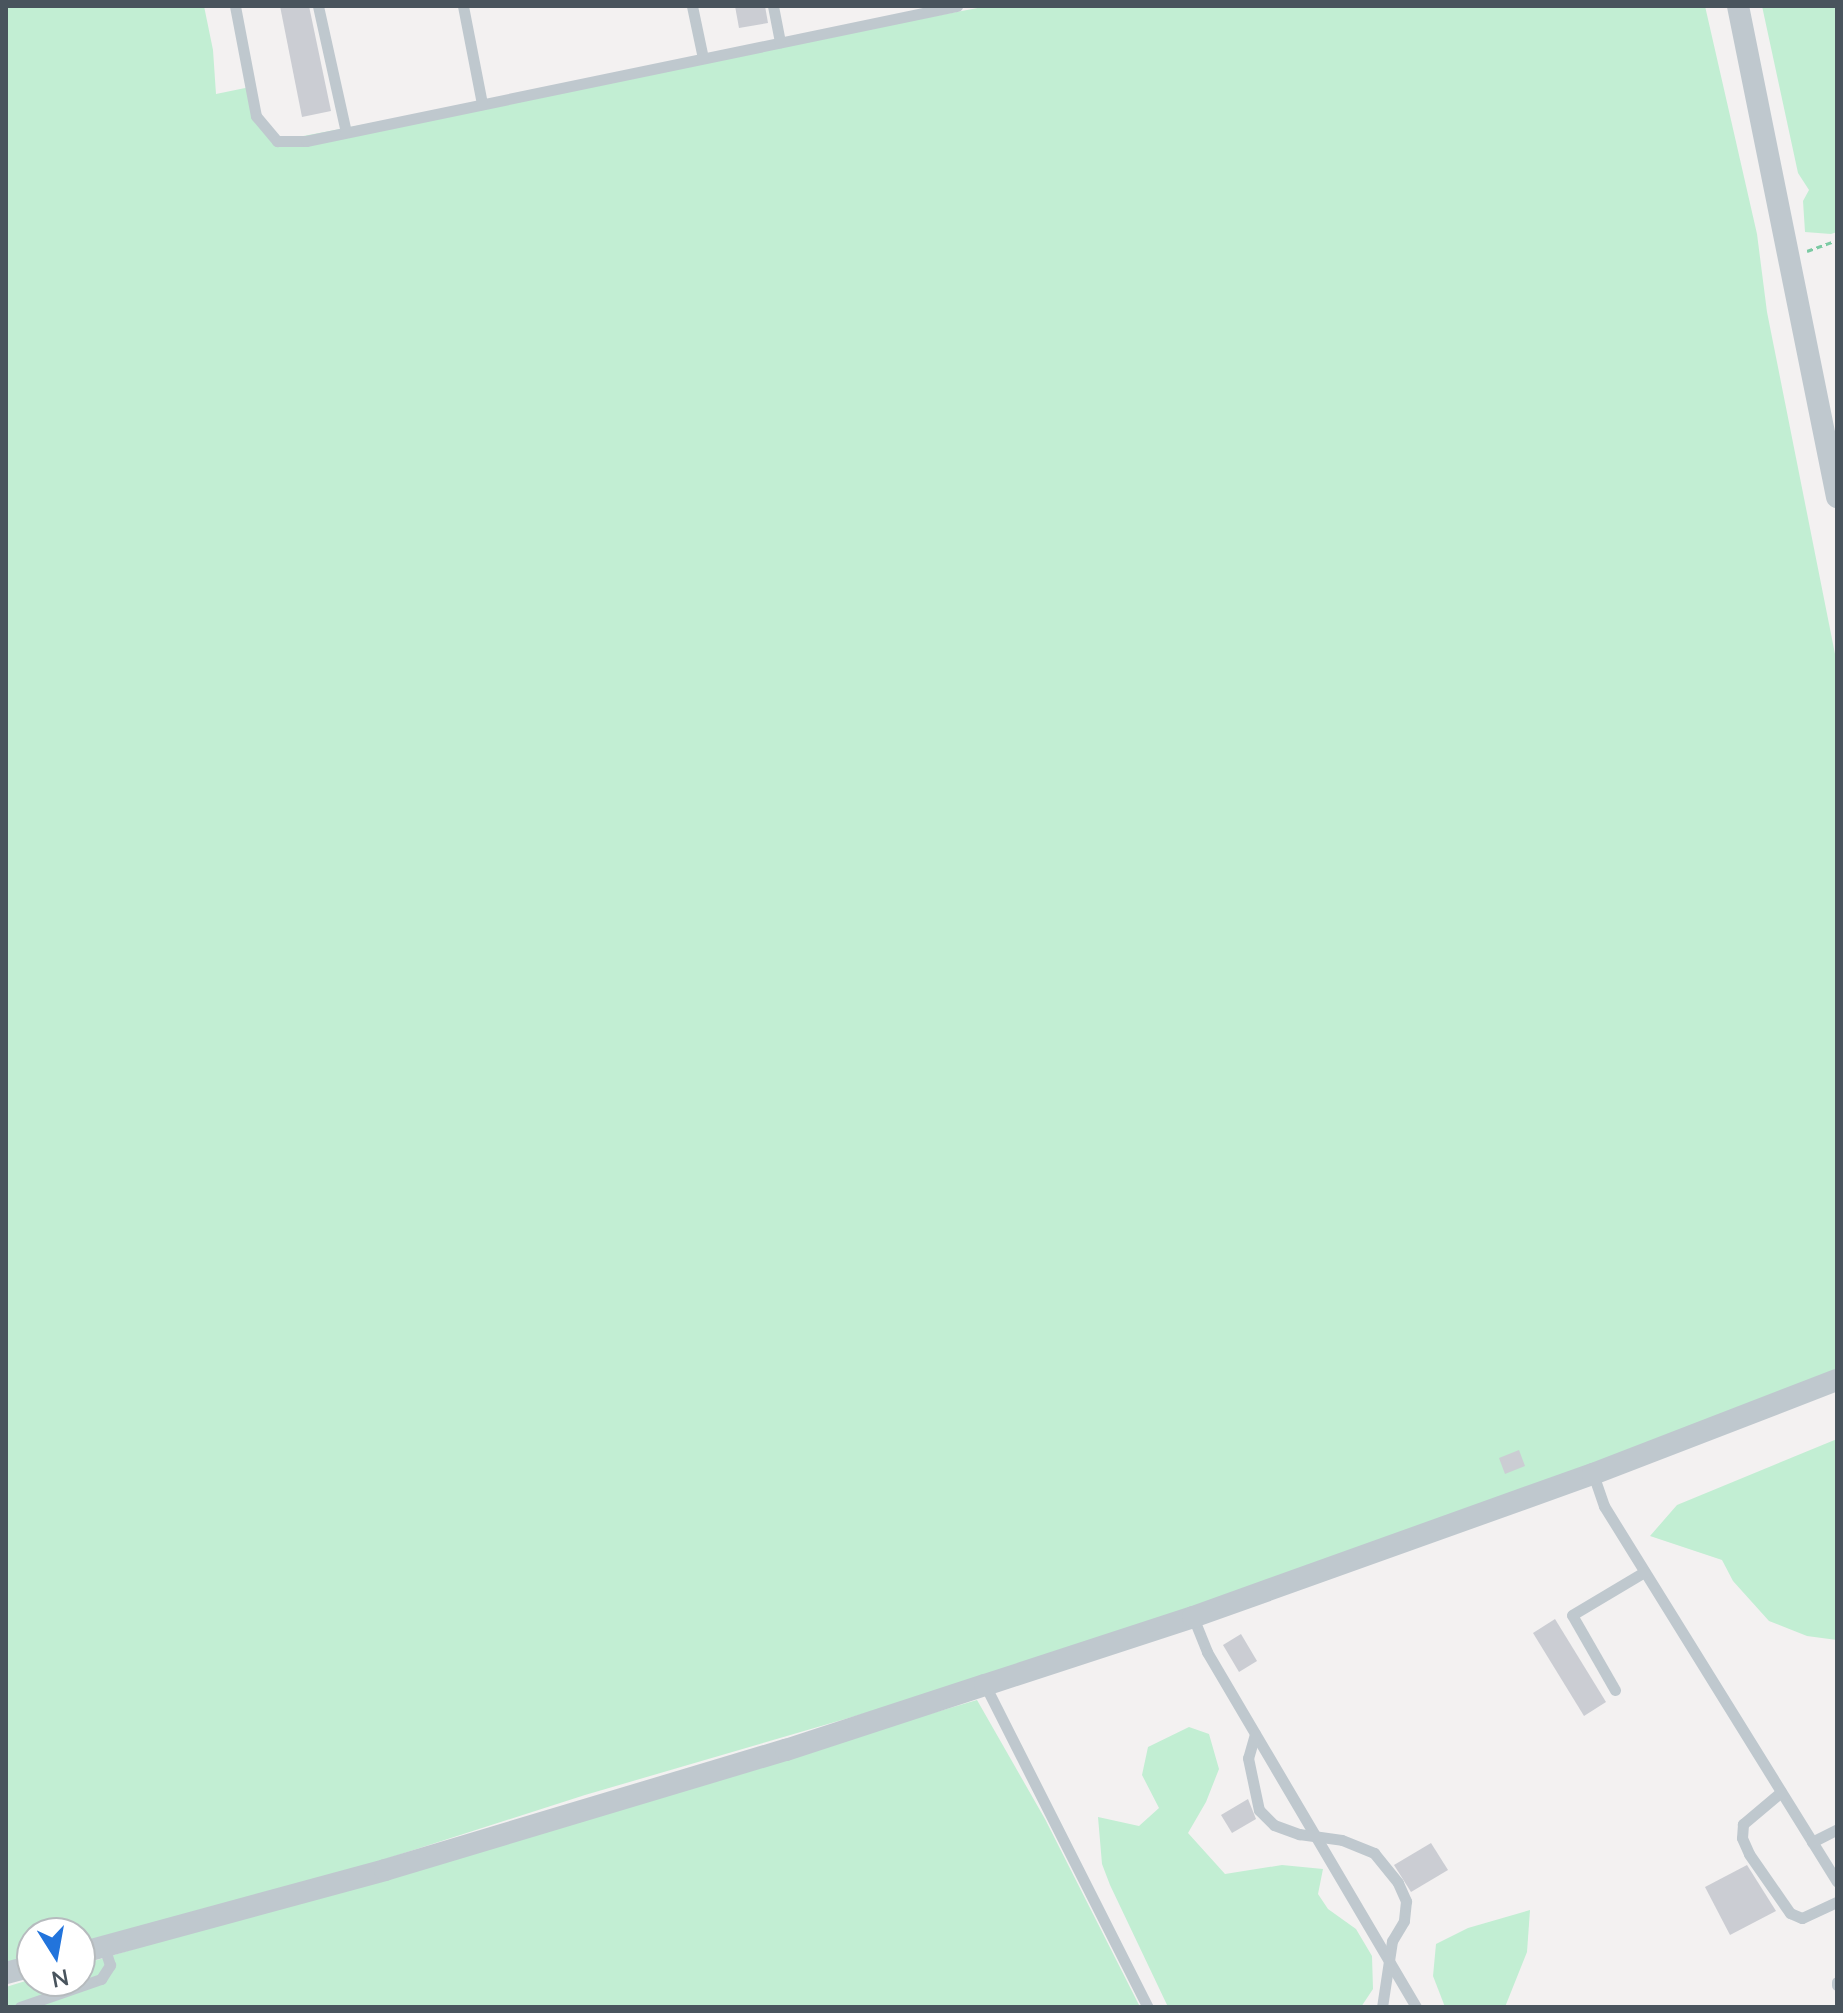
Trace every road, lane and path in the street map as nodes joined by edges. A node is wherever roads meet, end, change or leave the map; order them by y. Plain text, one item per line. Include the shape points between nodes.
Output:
1 (235, 6) edge
2 (318, 6) edge
3 (463, 6) edge
4 (692, 6) edge
5 (773, 6) edge
6 (957, 6) edge
7 (1738, 6) edge
8 (918, 10) edge
9 (780, 42) junction
10 (703, 58) junction
11 (482, 104) junction
12 (346, 132) junction
13 (1837, 240) edge
14 (1789, 258) junction
15 (1837, 497) edge
16 (1837, 1380) edge
17 (1593, 1474) junction
18 (1644, 1572) junction
19 (1193, 1617) junction
20 (985, 1685) junction
21 (1615, 1690) dead end
22 (1255, 1734) junction
23 (1781, 1792) junction
24 (1837, 1829) edge
25 (1315, 1836) junction
26 (1812, 1842) junction
27 (1837, 1882) edge
28 (1837, 1902) edge
29 (104, 1947) junction
30 (96, 1949) edge
31 (1389, 1961) junction
32 (20, 2007) edge
33 (1148, 2007) edge
34 (1382, 2007) edge
35 (1416, 2007) edge

1 - 12 lane via 256,116 277,141
2 - 12 lane
3 - 11 lane
4 - 10 lane
5 - 9 lane
6 - 8 lane
7 - 14 street
8 - 9 lane
9 - 10 lane
10 - 11 lane
11 - 12 lane
13 - 14 path
14 - 15 street
16 - 17 street
17 - 18 lane via 1604,1506
17 - 19 street
18 - 21 lane via 1572,1615
18 - 23 lane
19 - 20 street
19 - 22 lane via 1207,1652
20 - 29 street via 385,1870
20 - 33 lane
22 - 25 lane
22 - 25 lane via 1248,1758 1259,1810 1274,1825
23 - 26 lane
23 - 28 lane via 1743,1824 1749,1854 1790,1913 1802,1918
24 - 26 lane
25 - 31 lane
25 - 31 lane via 1374,1853 1398,1883 1406,1901 1404,1921 1392,1941
26 - 27 lane
29 - 30 street
29 - 32 lane via 110,1965 101,1979
31 - 34 lane
31 - 35 lane

